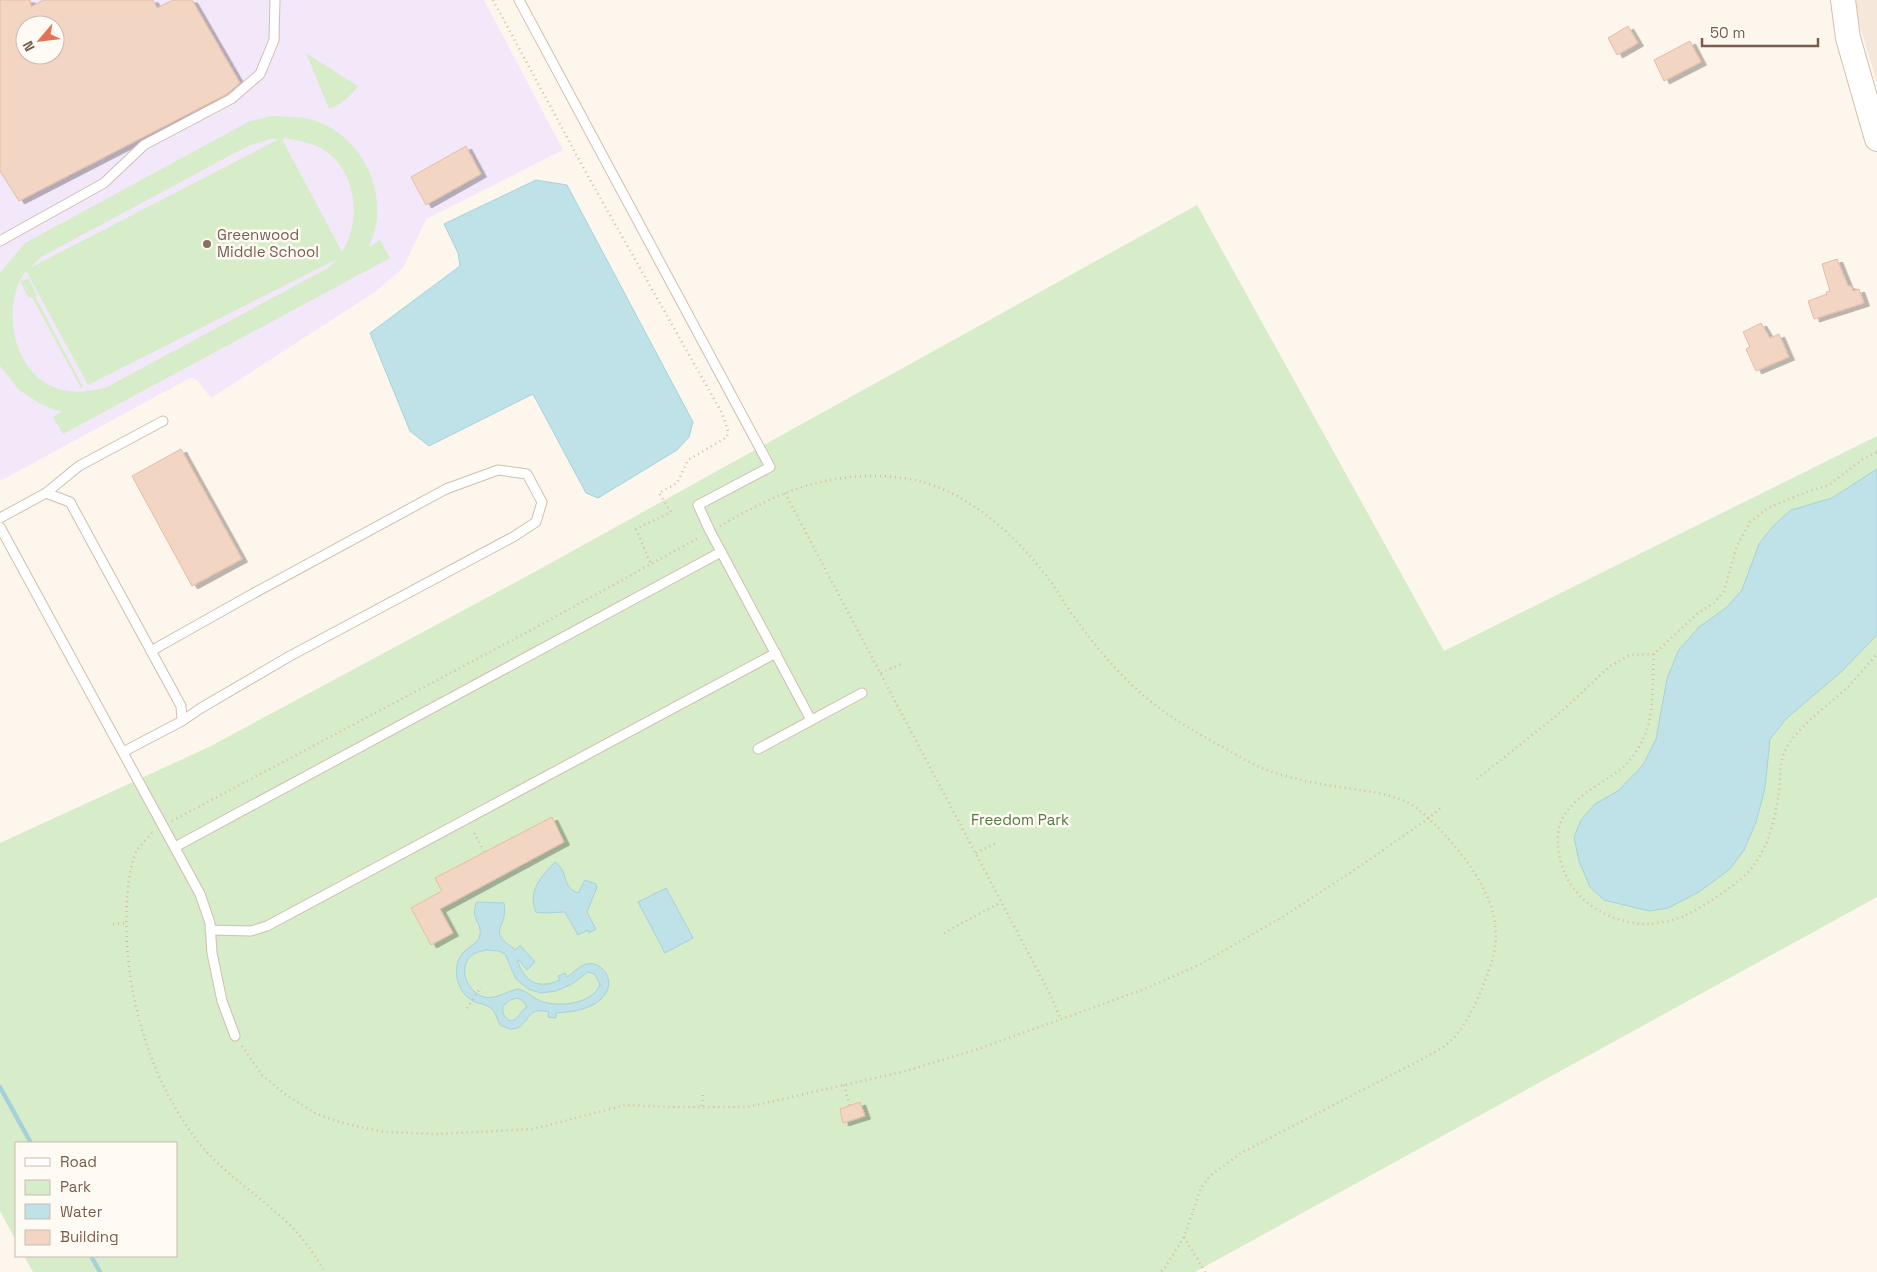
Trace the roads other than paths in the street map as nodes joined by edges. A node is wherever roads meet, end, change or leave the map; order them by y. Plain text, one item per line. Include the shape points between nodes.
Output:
1 (275, 0) edge
2 (519, 0) edge
3 (1843, 0) edge
4 (1877, 139) edge
5 (0, 241) edge
6 (163, 421) dead end
7 (46, 493) junction
8 (0, 518) edge
9 (0, 527) edge
10 (721, 552) junction
11 (151, 651) junction
12 (776, 653) junction
13 (862, 693) dead end
14 (812, 720) junction
15 (182, 721) junction
16 (758, 749) dead end
17 (124, 752) junction
18 (174, 847) junction
19 (210, 930) junction
20 (235, 1036) road end

1 - 5 lane via 274,40 260,74 231,99 144,145 104,183
2 - 10 lane via 770,467 698,505
3 - 4 street via 1848,38
6 - 7 lane via 79,466
7 - 8 lane
7 - 11 lane via 70,502
9 - 17 lane
10 - 12 lane
10 - 18 lane
11 - 15 lane via 181,706
11 - 15 lane via 446,489 498,470 527,474 542,502 536,522 513,537 290,656
12 - 14 lane
12 - 19 lane via 267,926 251,930
13 - 14 lane
14 - 16 lane
15 - 17 lane
17 - 18 lane
18 - 19 lane via 200,894
19 - 20 lane via 222,1001

